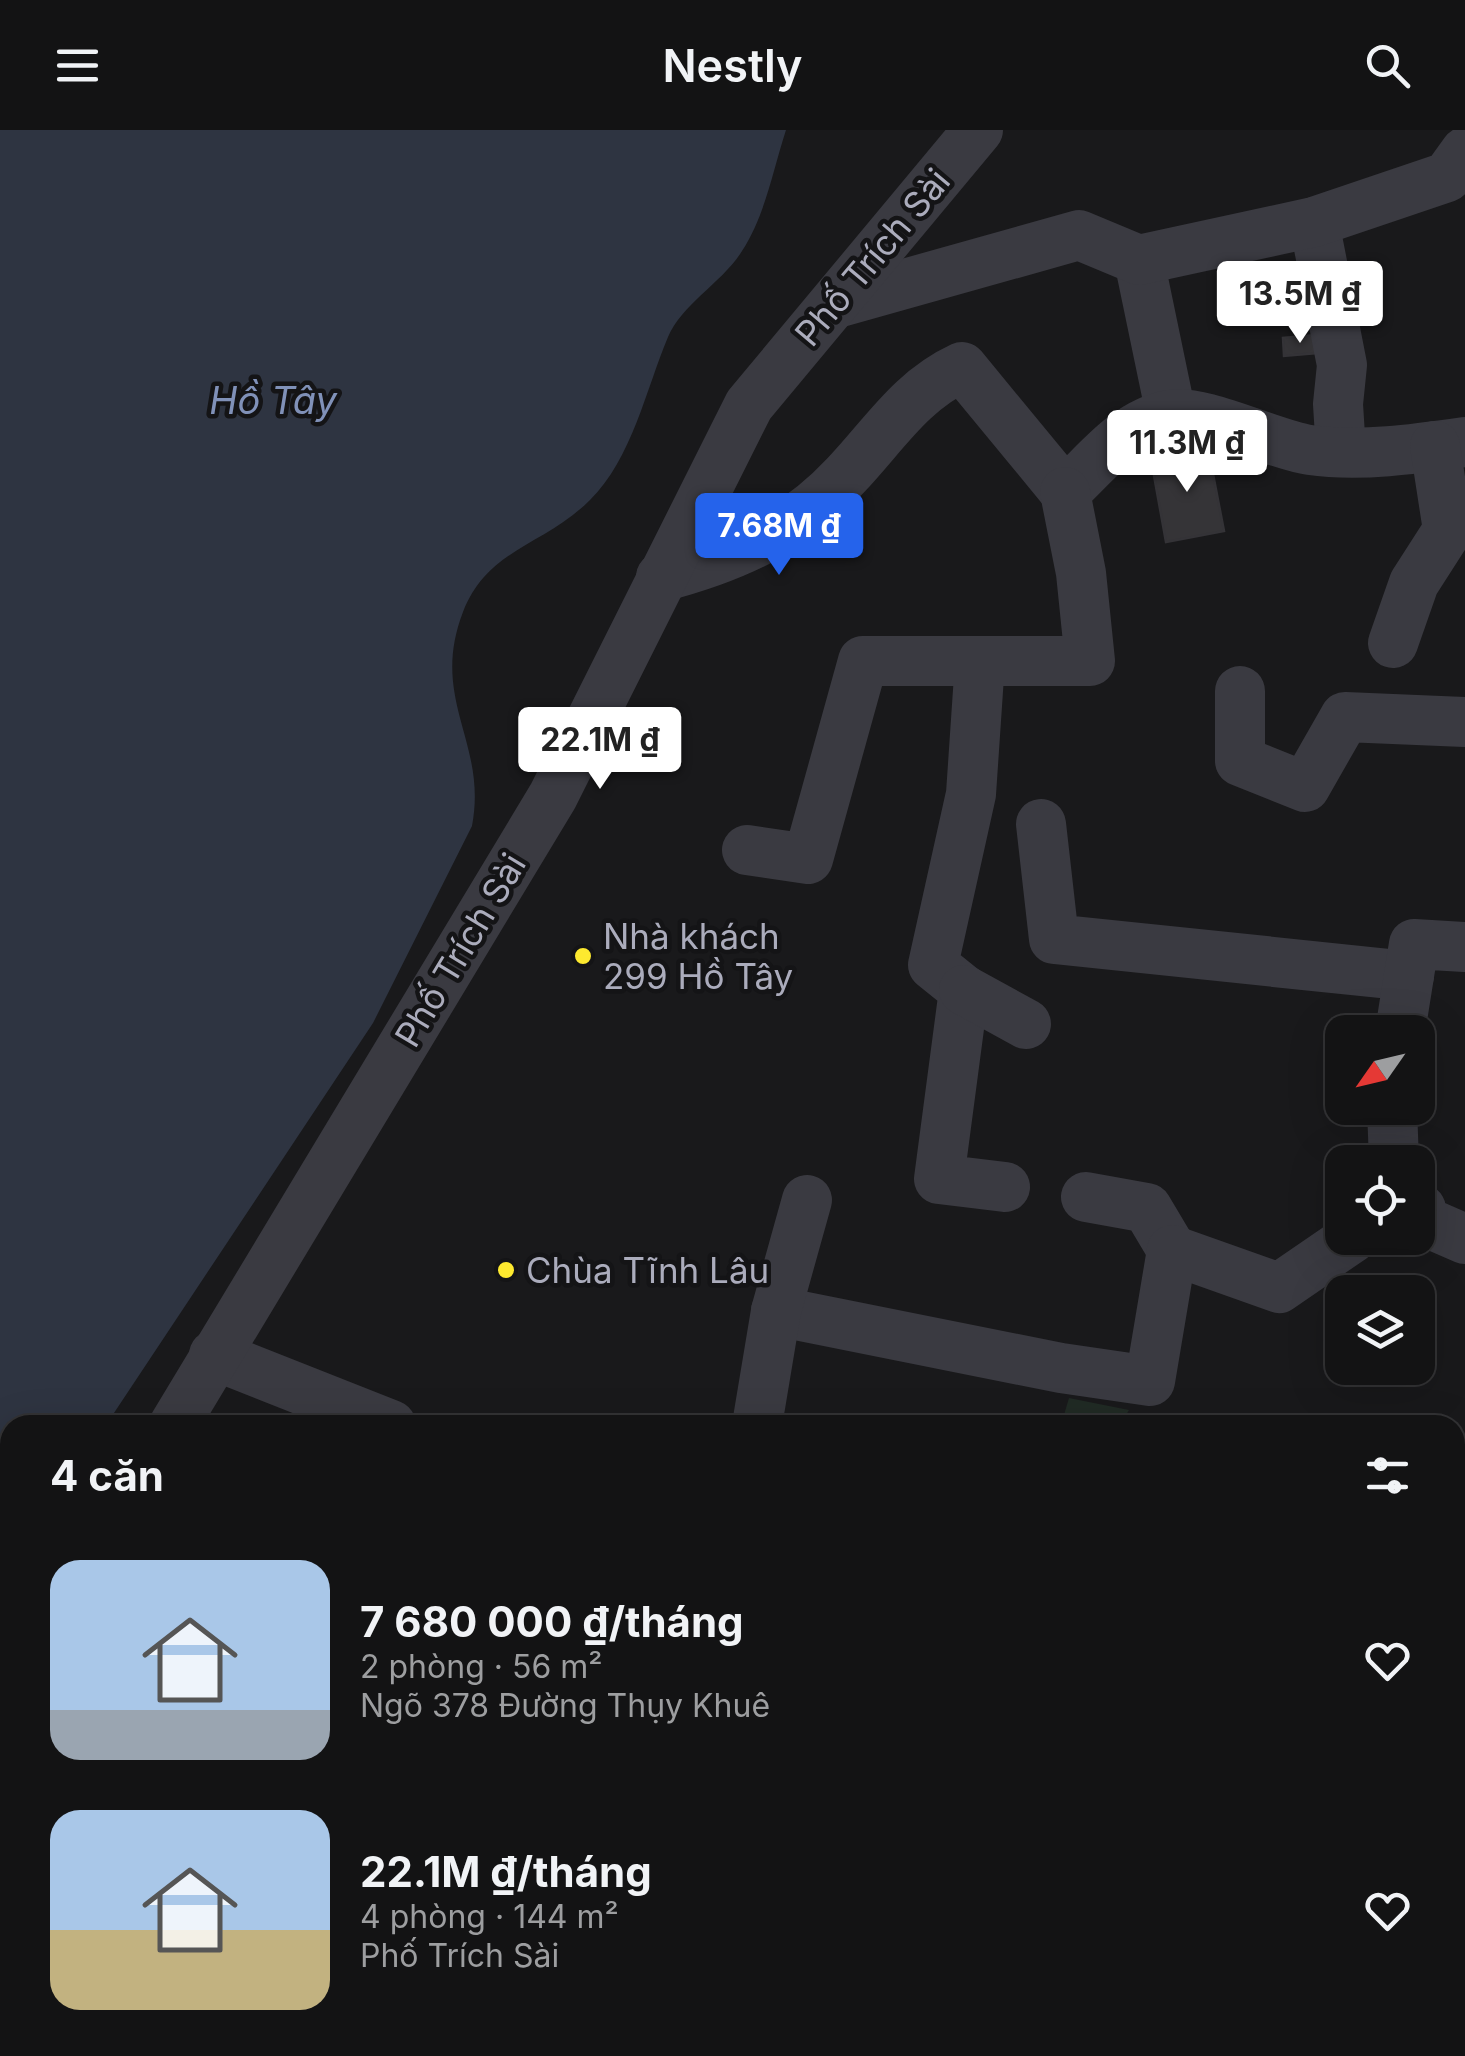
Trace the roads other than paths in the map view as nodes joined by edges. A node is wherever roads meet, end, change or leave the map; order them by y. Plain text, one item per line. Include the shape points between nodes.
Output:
1 (978, 130) edge
2 (1461, 168) edge
3 (1314, 222) junction
4 (1139, 260) junction
5 (837, 303) junction
6 (1171, 414) junction
7 (1450, 444) edge
8 (1341, 452) junction
9 (1064, 492) junction
10 (662, 577) junction
11 (1392, 643) dead end
12 (980, 661) junction
13 (1240, 690) dead end
14 (1465, 722) edge
15 (1041, 824) dead end
16 (747, 850) dead end
17 (1465, 947) edge
18 (1409, 976) junction
19 (964, 990) junction
20 (1403, 1015) edge
21 (1026, 1024) dead end
22 (1005, 1187) dead end
23 (1086, 1197) dead end
24 (807, 1200) dead end
25 (1435, 1227) edge
26 (1465, 1239) edge
27 (1172, 1250) junction
28 (1327, 1255) edge
29 (776, 1311) junction
30 (214, 1355) junction
31 (180, 1415) edge
32 (365, 1415) edge
33 (758, 1415) edge

1 - 5 street, Phố Trích Sài
2 - 3 street
3 - 4 street
3 - 8 street via 1342,365
4 - 5 street via 1079,235
4 - 6 street
5 - 10 street, Phố Trích Sài via 756,393
6 - 8 street via 1308,450
6 - 9 street via 1130,430
7 - 8 street
7 - 11 street via 1448,530 1414,583
9 - 10 street via 962,367 914,395 842,480 771,538
9 - 12 street via 1090,661
10 - 30 street, Phố Trích Sài via 554,796
12 - 16 street via 864,661 808,859
12 - 19 street via 971,794 933,965
13 - 14 street via 1240,761 1305,787 1346,717
15 - 18 street via 1054,939
17 - 18 street via 1414,944
18 - 20 street
19 - 21 street
19 - 22 street via 939,1179
23 - 27 street via 1147,1208
24 - 29 street
25 - 26 street
27 - 28 street via 1279,1288
27 - 29 street via 1150,1381
29 - 33 street
30 - 31 street, Phố Trích Sài
30 - 32 street

